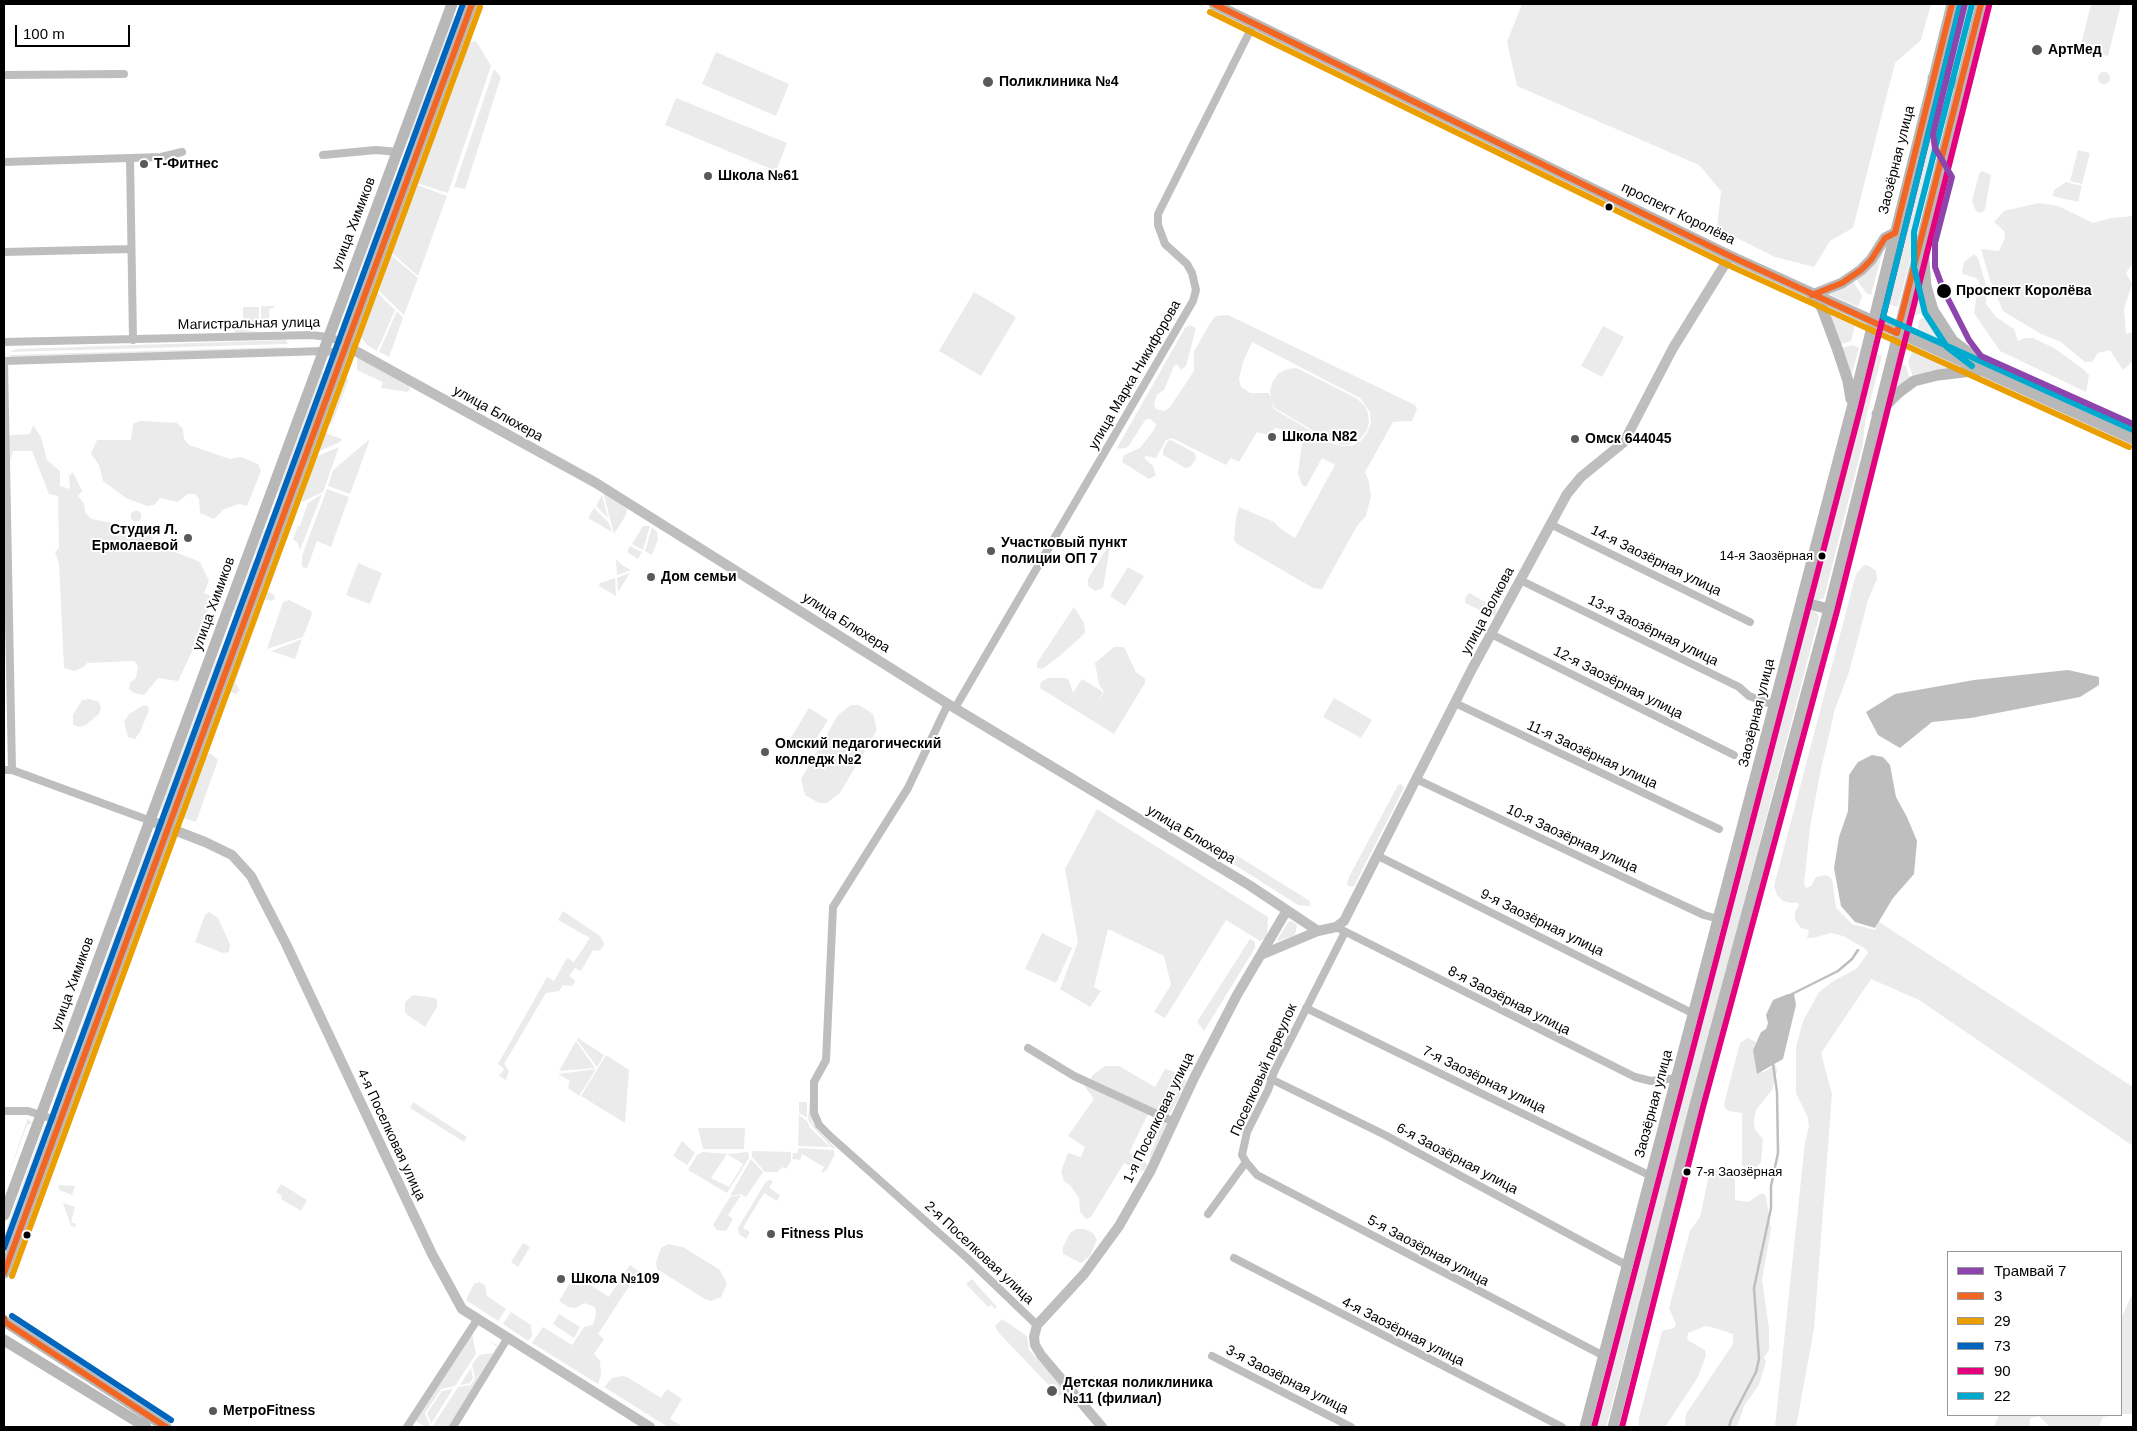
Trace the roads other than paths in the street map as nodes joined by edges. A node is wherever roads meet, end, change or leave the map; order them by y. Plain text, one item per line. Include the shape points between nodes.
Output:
1 (452, 4) edge
2 (471, 4) edge
3 (1214, 4) edge
4 (1952, 4) edge
5 (1981, 4) edge
6 (1254, 24) junction
7 (124, 74) dead end
8 (4, 75) edge
9 (426, 75) junction
10 (1933, 78) junction
11 (444, 81) junction
12 (1960, 85) junction
13 (182, 152) dead end
14 (398, 152) junction
15 (323, 155) dead end
16 (130, 158) junction
17 (416, 158) junction
18 (4, 162) edge
19 (1923, 232) junction
20 (1895, 233) junction
21 (132, 249) junction
22 (4, 252) edge
23 (1730, 256) junction
24 (1812, 294) junction
25 (1873, 322) junction
26 (1897, 333) junction
27 (328, 337) junction
28 (133, 340) junction
29 (4, 342) edge
30 (347, 348) junction
31 (323, 352) junction
32 (4, 361) edge
33 (1981, 370) junction
34 (1852, 408) junction
35 (1876, 414) junction
36 (2133, 439) edge
37 (265, 508) junction
38 (283, 515) junction
39 (1550, 524) junction
40 (1520, 580) junction
41 (1801, 602) junction
42 (1829, 610) junction
43 (1750, 622) dead end
44 (222, 629) junction
45 (1491, 634) junction
46 (239, 635) junction
47 (1455, 703) junction
48 (1774, 705) junction
49 (952, 706) junction
50 (1734, 755) dead end
51 (8, 770) edge
52 (1416, 779) junction
53 (150, 821) junction
54 (167, 827) junction
55 (1719, 829) dead end
56 (1378, 856) junction
57 (1287, 910) junction
58 (113, 919) junction
59 (1719, 919) junction
60 (130, 926) junction
61 (1340, 930) junction
62 (1318, 932) junction
63 (1261, 954) junction
64 (1306, 1008) junction
65 (1694, 1014) junction
66 (1028, 1048) dead end
67 (1676, 1078) junction
68 (1271, 1079) junction
69 (4, 1111) edge
70 (42, 1114) junction
71 (60, 1120) junction
72 (1174, 1122) junction
73 (831, 1137) joint
74 (1246, 1162) junction
75 (1651, 1176) junction
76 (1208, 1214) dead end
77 (4, 1215) edge
78 (1234, 1258) dead end
79 (1628, 1266) junction
80 (4, 1273) edge
81 (4, 1320) edge
82 (477, 1320) junction
83 (1037, 1325) junction
84 (507, 1339) junction
85 (4, 1340) edge
86 (1212, 1356) dead end
87 (1604, 1356) junction
88 (146, 1427) edge
89 (166, 1427) edge
90 (407, 1427) edge
91 (452, 1427) edge
92 (650, 1427) edge
93 (1102, 1427) edge
94 (1351, 1427) edge
95 (1562, 1427) edge
96 (1585, 1427) edge
97 (1613, 1427) edge

1 - 9 main road, улица Химиков
2 - 11 main road
3 - 6 main road, проспект Королёва
4 - 10 main road, Заозёрная улица
5 - 12 main road
6 - 23 main road, проспект Королёва
6 - 49 street, улица Марка Никифорова via 1158,214 1158,225 1166,244 1187,264 1192,274 1196,290 1193,301
7 - 8 street
9 - 11 main road
9 - 14 main road, улица Химиков
10 - 12 main road
10 - 20 main road, Заозёрная улица
11 - 17 main road
12 - 19 main road
13 - 16 street
14 - 15 street via 376,150
14 - 17 main road
14 - 27 main road, улица Химиков
16 - 18 street
16 - 21 street
17 - 30 main road
19 - 26 main road
19 - 33 main road via 1923,266 1933,310 1953,341 1977,359
20 - 24 main road via 1885,238 1871,260 1852,277
20 - 25 main road, Заозёрная улица
21 - 22 street
21 - 28 street
23 - 24 main road, проспект Королёва
23 - 39 street, улица Волкова via 1673,348 1628,436 1573,485
24 - 25 main road, проспект Королёва
24 - 34 main road via 1822,308 1837,348 1848,381
25 - 26 main road, проспект Королёва
25 - 34 main road, Заозёрная улица
26 - 33 main road, проспект Королёва
26 - 35 main road
27 - 28 street, Магистральная улица
27 - 30 street, Магистральная улица
27 - 31 main road, улица Химиков
28 - 29 street, Магистральная улица
30 - 31 street, Магистральная улица
30 - 38 main road
30 - 49 street, улица Блюхера via 596,483
31 - 32 street, Магистральная улица
31 - 37 main road, улица Химиков
32 - 51 street
33 - 35 main road via 1914,381
33 - 36 main road, проспект Королёва
34 - 41 main road, Заозёрная улица
35 - 42 main road
37 - 38 main road
37 - 44 main road, улица Химиков
38 - 46 main road
39 - 40 street, улица Волкова
39 - 43 street, 14-я Заозёрная улица
40 - 45 street, улица Волкова
40 - 48 street, 13-я Заозёрная улица via 1739,686 1749,696
41 - 42 main road
41 - 48 main road, Заозёрная улица
42 - 97 main road via 1695,1105
44 - 46 main road
44 - 53 main road, улица Химиков
45 - 47 street, улица Волкова
45 - 50 street, 12-я Заозёрная улица
46 - 54 main road
47 - 52 street, улица Волкова
47 - 55 street, 11-я Заозёрная улица
48 - 59 main road, Заозёрная улица
49 - 57 street, улица Блюхера
49 - 73 street, улица Марка Никифорова via 908,788 833,907 826,1060 816,1076 814,1100 815,1119
51 - 53 street
52 - 56 street, улица Волкова
52 - 59 street, 10-я Заозёрная улица via 1704,915
53 - 54 street, 4-я Поселковая улица
53 - 58 main road, улица Химиков
54 - 60 main road
54 - 82 street, 4-я Поселковая улица via 232,855 251,876 432,1254 462,1309
56 - 61 street, улица Волкова
56 - 65 street, 9-я Заозёрная улица
57 - 62 street, улица Блюхера
57 - 63 street, 1-я Поселковая улица
58 - 60 main road
58 - 70 main road, улица Химиков
59 - 65 main road, Заозёрная улица
60 - 71 main road
61 - 62 street
61 - 64 street, Поселковый переулок
61 - 67 street, 8-я Заозёрная улица via 1635,1077 1651,1081
62 - 63 street
63 - 72 street, 1-я Поселковая улица
64 - 68 street, Поселковый переулок
64 - 75 street, 7-я Заозёрная улица
65 - 67 main road, Заозёрная улица
66 - 72 street via 1074,1076
67 - 75 main road, Заозёрная улица
68 - 74 street, Поселковый переулок via 1247,1132 1242,1155
68 - 79 street, 6-я Заозёрная улица via 1385,1135
69 - 70 street
70 - 71 street
70 - 77 main road, улица Химиков
71 - 80 main road
72 - 83 street, 1-я Поселковая улица via 1120,1226 1084,1274
73 - 83 street, 2-я Поселковая улица
74 - 76 street
74 - 87 street, 5-я Заозёрная улица via 1256,1175
75 - 79 main road, Заозёрная улица
78 - 95 street, 4-я Заозёрная улица
79 - 87 main road, Заозёрная улица
81 - 89 main road
82 - 84 street, 4-я Поселковая улица
82 - 90 street
83 - 93 street, 2-я Поселковая улица via 1035,1345 1041,1355
84 - 91 street
84 - 92 street, 4-я Поселковая улица
85 - 88 main road
86 - 94 street, 3-я Заозёрная улица
87 - 96 main road, Заозёрная улица

